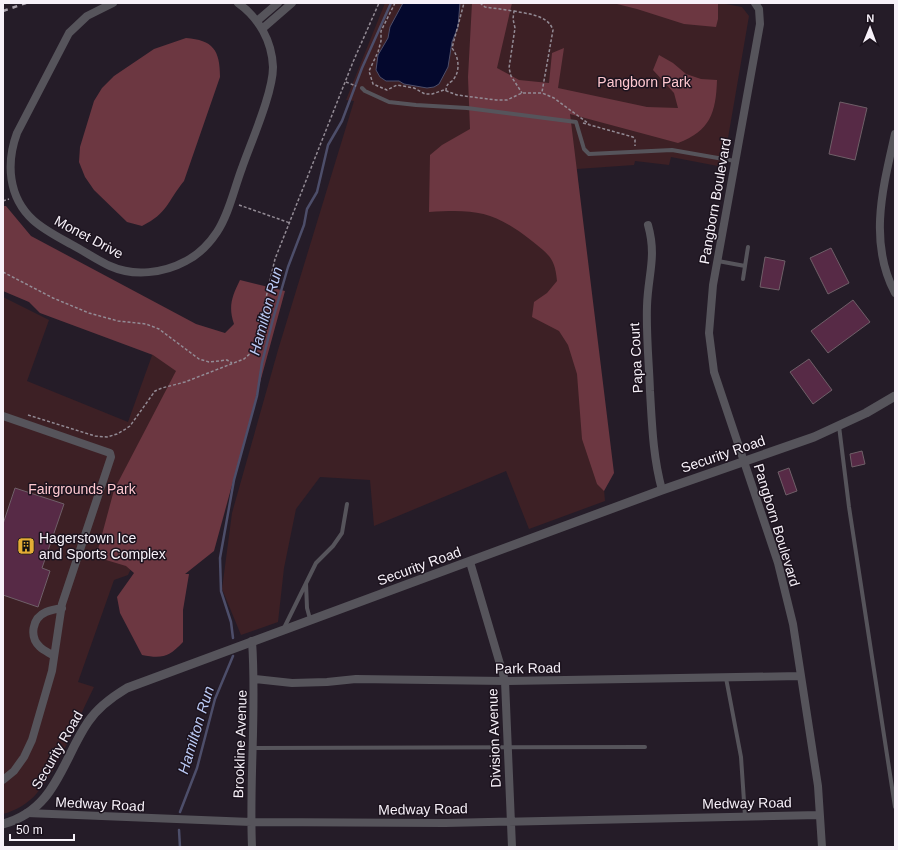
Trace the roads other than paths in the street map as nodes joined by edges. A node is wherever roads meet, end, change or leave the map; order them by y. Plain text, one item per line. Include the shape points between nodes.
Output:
1 (113, 3) edge
2 (238, 3) edge
3 (278, 3) edge
4 (292, 3) edge
5 (755, 3) edge
6 (258, 21) junction
7 (262, 29) junction
8 (362, 88) road end
9 (895, 134) edge
10 (735, 161) junction
11 (648, 225) dead end
12 (748, 248) dead end
13 (718, 261) junction
14 (745, 266) junction
15 (742, 279) dead end
16 (895, 293) edge
17 (894, 399) edge
18 (3, 416) edge
19 (839, 426) junction
20 (744, 462) junction
21 (662, 490) junction
22 (347, 504) dead end
23 (470, 562) junction
24 (306, 580) junction
25 (62, 608) junction
26 (310, 620) junction
27 (283, 630) junction
28 (252, 642) junction
29 (54, 656) junction
30 (801, 676) junction
31 (726, 678) junction
32 (255, 679) junction
33 (505, 681) junction
34 (253, 748) junction
35 (508, 748) junction
36 (645, 748) dead end
37 (3, 780) edge
38 (895, 807) edge
39 (27, 813) junction
40 (819, 815) junction
41 (745, 816) junction
42 (511, 820) junction
43 (251, 822) junction
44 (3, 824) edge
45 (252, 847) edge
46 (512, 847) edge
47 (822, 847) edge

1 - 7 street, Monet Drive via 87,16 61,44 17,133 12,147 10,174 16,196 24,209 43,228 111,267 142,272 172,268 198,254 217,232 230,202 271,81 271,52
2 - 6 street, Monet Drive
3 - 6 street
4 - 7 street
5 - 10 street, Pangborn Boulevard via 760,24
6 - 7 street, Monet Drive
8 - 10 lane via 365,92 389,102 467,108 576,122 584,149 589,154 684,150
9 - 16 street via 882,196 880,243 883,262
10 - 13 street, Pangborn Boulevard
11 - 21 street, Papa Court via 653,258 648,286 647,328 654,458
12 - 14 lane
13 - 14 lane
13 - 20 street, Pangborn Boulevard via 710,312 711,352 720,392
14 - 15 lane
17 - 19 street, Security Road
18 - 25 street via 110,453 111,457
19 - 20 street, Security Road
19 - 38 lane
20 - 21 street, Security Road
20 - 30 street, Pangborn Boulevard via 778,563
21 - 23 street, Security Road
22 - 24 lane via 342,533 316,563
23 - 26 street, Security Road
23 - 33 street, Division Avenue
24 - 26 lane
24 - 27 lane
25 - 29 street
25 - 29 street via 45,612 34,624 34,639 40,647
26 - 27 street, Security Road
27 - 28 street, Security Road
28 - 32 street, Brookline Avenue
28 - 39 street, Security Road via 146,680 112,697 88,721 58,781 43,801
29 - 37 street via 32,740 14,771
30 - 31 street, Park Road
30 - 40 street, Pangborn Boulevard via 818,786
31 - 33 street, Park Road
31 - 41 lane via 741,757
32 - 33 street, Park Road via 292,683 356,679
32 - 34 street, Brookline Avenue
33 - 35 street, Division Avenue
34 - 35 lane
34 - 43 street, Brookline Avenue
35 - 36 lane
35 - 42 street, Division Avenue
39 - 43 street, Medway Road
39 - 44 street, Security Road
40 - 41 street, Medway Road
40 - 47 street, Pangborn Boulevard
41 - 42 street, Medway Road
42 - 43 street, Medway Road via 445,823
42 - 46 street, Division Avenue
43 - 45 street, Brookline Avenue

